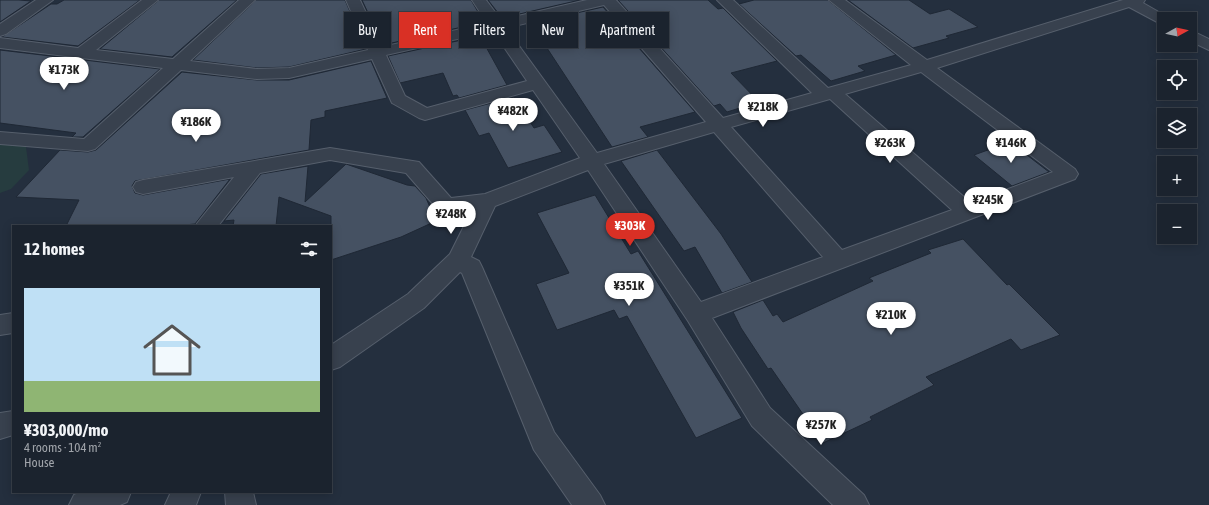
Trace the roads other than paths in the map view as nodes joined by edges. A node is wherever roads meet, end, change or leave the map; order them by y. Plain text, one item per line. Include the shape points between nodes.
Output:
1 (46, 0) edge
2 (151, 0) edge
3 (248, 0) edge
4 (353, 0) edge
5 (479, 0) edge
6 (607, 0) edge
7 (724, 0) edge
8 (836, 0) edge
9 (1134, 1) edge
10 (488, 12) edge
11 (1157, 16) edge
12 (519, 19) edge
13 (0, 31) edge
14 (459, 33) edge
15 (1197, 39) edge
16 (0, 43) edge
17 (1209, 45) edge
18 (513, 48) edge
19 (81, 53) junction
20 (378, 53) junction
21 (178, 64) junction
22 (925, 66) junction
23 (538, 84) junction
24 (829, 94) junction
25 (719, 125) junction
26 (0, 138) edge
27 (592, 161) junction
28 (254, 167) junction
29 (143, 187) dead end
30 (487, 201) junction
31 (968, 212) junction
32 (207, 225) edge
33 (458, 260) junction
34 (838, 260) junction
35 (696, 314) junction
36 (12, 323) edge
37 (0, 325) edge
38 (332, 358) edge
39 (12, 423) edge
40 (0, 426) edge
41 (114, 493) edge
42 (186, 493) edge
43 (239, 493) edge
44 (84, 505) edge
45 (180, 505) edge
46 (241, 505) edge
47 (590, 505) edge
48 (854, 505) edge

1 - 13 street
2 - 19 street
3 - 21 street
4 - 20 street
5 - 10 street
6 - 12 street
6 - 25 street
7 - 24 street
8 - 22 street
9 - 11 street
9 - 22 street
14 - 20 street
15 - 17 street
16 - 19 street
18 - 23 street
19 - 21 street
20 - 21 street via 289,72 257,74
20 - 23 street via 398,99 425,114
21 - 26 street via 88,145
22 - 24 street
22 - 31 street via 1068,174
23 - 27 street
24 - 25 street
24 - 31 street
25 - 27 street
25 - 34 street
27 - 30 street
27 - 35 street
28 - 29 street
28 - 30 street via 330,154 412,167 446,206
28 - 32 street
30 - 33 street
31 - 34 street
33 - 38 street via 416,300
33 - 47 street via 471,267 544,442
34 - 35 street
35 - 48 street via 761,417
36 - 37 street
39 - 40 street
41 - 44 street
42 - 45 street
43 - 46 street

